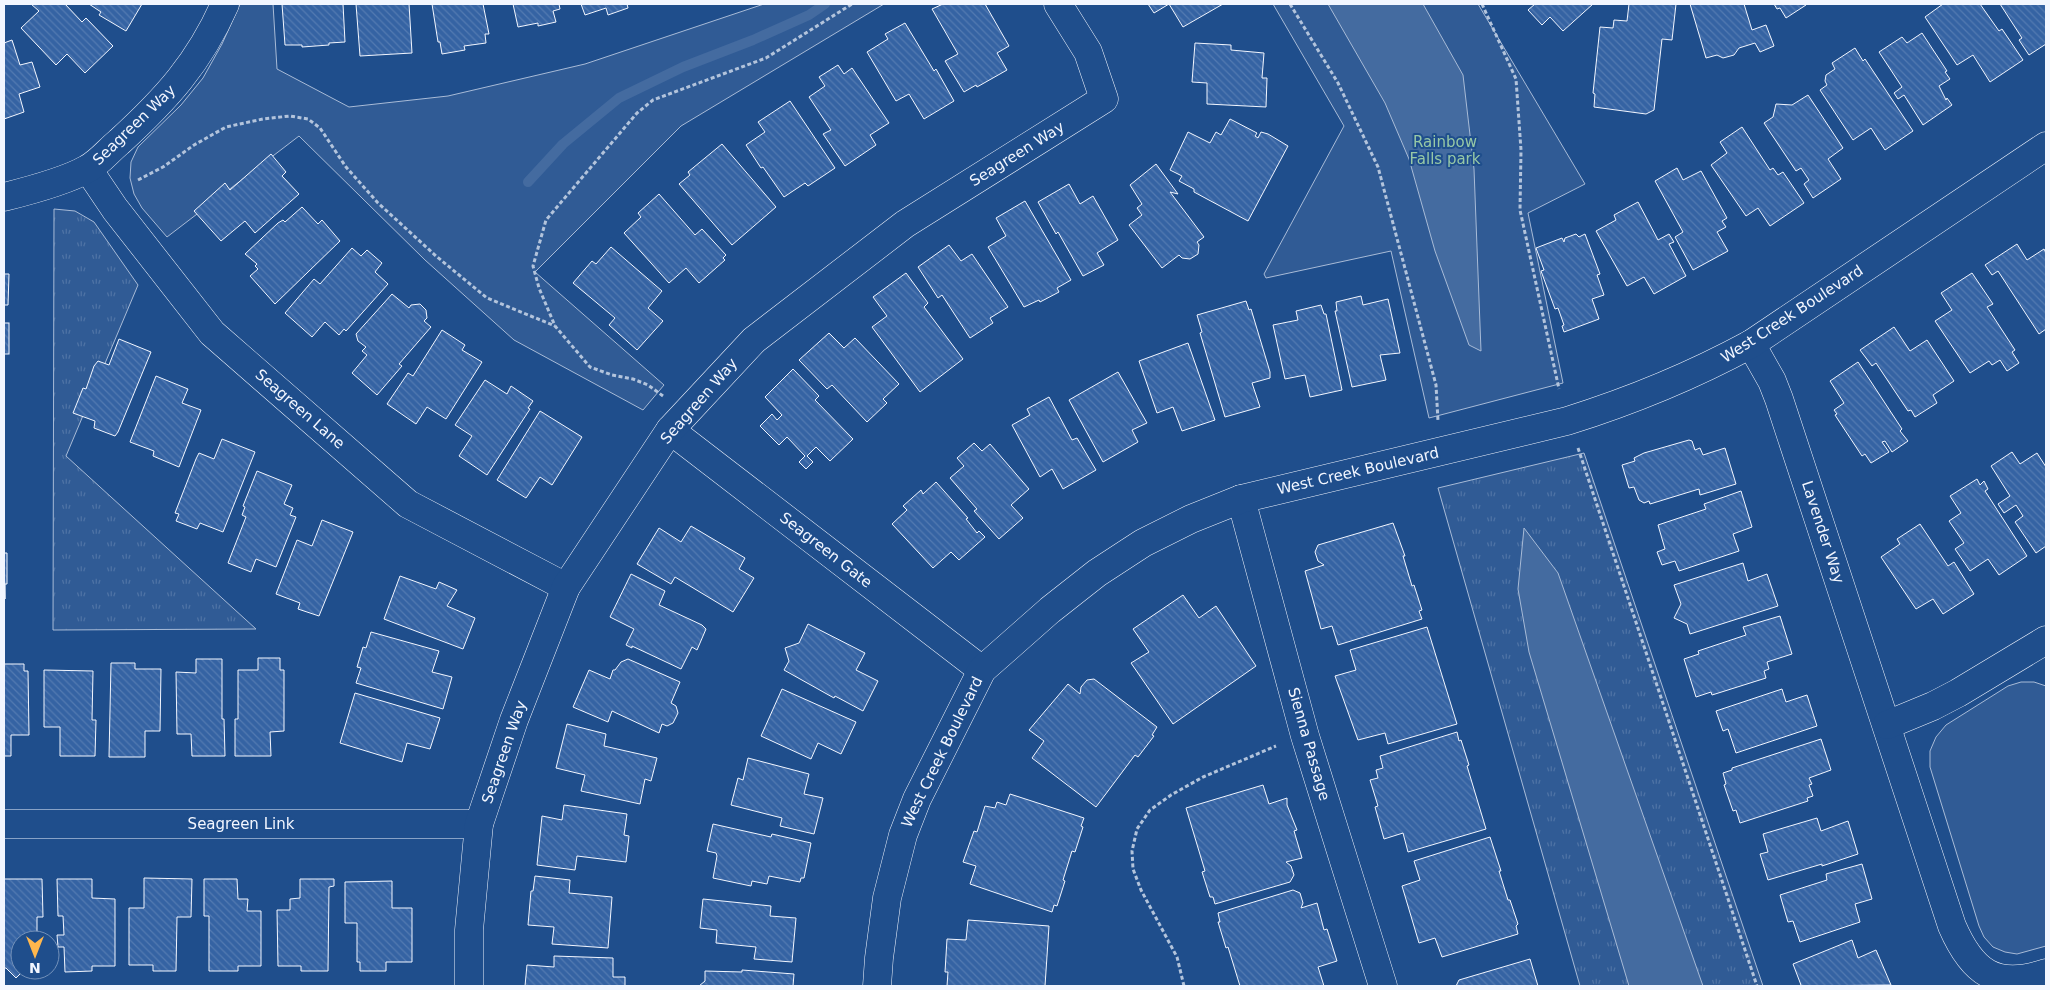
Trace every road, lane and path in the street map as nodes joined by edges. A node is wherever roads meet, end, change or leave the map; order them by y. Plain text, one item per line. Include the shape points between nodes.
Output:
1 (225, 4) edge
2 (852, 4) edge
3 (1058, 4) edge
4 (1290, 4) edge
5 (1482, 4) edge
6 (2046, 146) edge
7 (88, 169) junction
8 (138, 180) dead end
9 (4, 197) edge
10 (555, 326) junction
11 (1751, 344) junction
12 (1560, 389) dead end
13 (663, 396) dead end
14 (1438, 421) dead end
15 (670, 430) junction
16 (1577, 447) dead end
17 (1241, 499) junction
18 (566, 588) junction
19 (2046, 640) edge
20 (982, 670) junction
21 (1887, 725) junction
22 (1305, 736) junction
23 (4, 824) edge
24 (479, 824) junction
25 (2046, 973) edge
26 (469, 986) edge
27 (877, 986) edge
28 (1184, 986) edge
29 (1382, 986) edge
30 (1757, 986) edge

1 - 7 street, Seagreen Way via 205,45 188,70 144,120
2 - 10 path via 766,58 653,100 637,113 546,220 533,266
3 - 15 street, Seagreen Way via 1088,52 1104,99 905,224 754,340
4 - 14 path via 1338,83 1378,166 1436,385
5 - 12 path via 1516,80 1521,150 1520,210
6 - 11 street, West Creek Boulevard
7 - 9 street, Seagreen Way
7 - 18 street, Seagreen Lane via 115,209 212,333 408,504
8 - 10 path via 226,128 263,118 308,118 320,128 346,166 378,203 436,256 487,298
10 - 13 path via 590,367 633,379
11 - 17 street, West Creek Boulevard via 1711,366 1607,409
11 - 21 street, Lavender Way via 1779,399
15 - 18 street, Seagreen Way
15 - 20 street, Seagreen Gate
16 - 30 path
17 - 20 street, West Creek Boulevard via 1143,543 1050,610
17 - 22 street, Sienna Passage
18 - 24 street, Seagreen Way via 514,720
19 - 21 street via 1958,693
20 - 27 street, West Creek Boulevard via 917,799 903,835 887,898
21 - 25 street, Lavender Way via 1952,926 1969,958 1982,971 1998,979
22 - 28 path via 1203,777 1150,810 1137,829 1132,851 1133,869 1177,957
22 - 29 street, Sienna Passage
23 - 24 street, Seagreen Link
24 - 26 street, Seagreen Way

